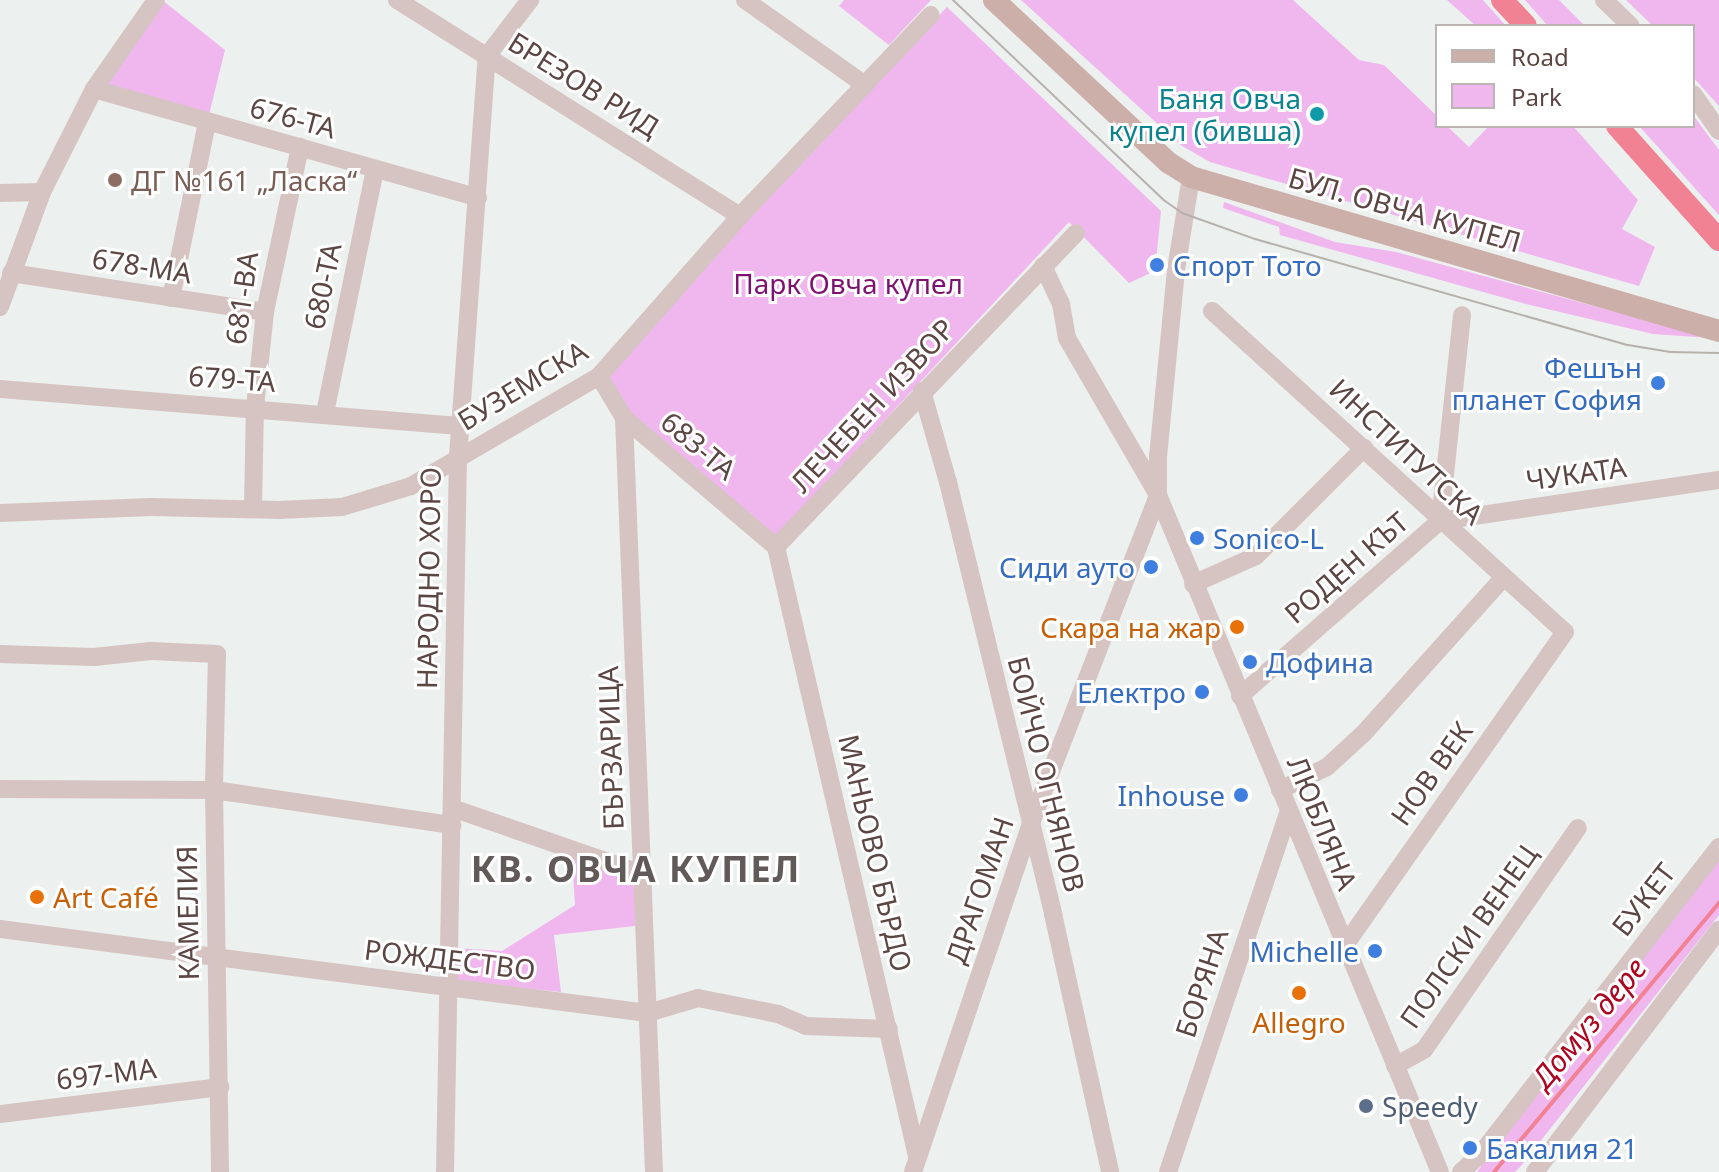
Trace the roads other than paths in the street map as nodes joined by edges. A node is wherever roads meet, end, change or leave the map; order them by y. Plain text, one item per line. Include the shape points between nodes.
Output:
1 (156, 0) edge
2 (397, 0) edge
3 (530, 0) edge
4 (745, 0) edge
5 (994, 0) edge
6 (1604, 0) edge
7 (931, 15) dead end
8 (1629, 24) edge
9 (487, 56) junction
10 (865, 85) junction
11 (94, 89) junction
12 (1695, 97) edge
13 (207, 123) junction
14 (1719, 131) edge
15 (300, 147) junction
16 (375, 170) junction
17 (1191, 177) junction
18 (42, 192) junction
19 (0, 193) edge
20 (478, 198) junction
21 (740, 216) junction
22 (1076, 233) dead end
23 (1043, 266) junction
24 (11, 273) junction
25 (171, 298) junction
26 (0, 307) edge
27 (1212, 311) dead end
28 (265, 312) junction
29 (1462, 315) dead end
30 (1719, 331) edge
31 (599, 376) junction
32 (0, 389) edge
33 (922, 391) junction
34 (255, 407) junction
35 (325, 413) junction
36 (624, 418) junction
37 (460, 426) junction
38 (1364, 448) junction
39 (458, 457) junction
40 (1719, 480) edge
41 (1158, 495) junction
42 (253, 508) junction
43 (0, 513) edge
44 (1440, 521) junction
45 (776, 547) junction
46 (1503, 578) junction
47 (1193, 584) junction
48 (1565, 632) joint
49 (0, 654) edge
50 (1240, 696) junction
51 (0, 789) edge
52 (214, 790) junction
53 (1280, 790) junction
54 (452, 817) junction
55 (1292, 818) junction
56 (1031, 823) junction
57 (1578, 828) dead end
58 (1719, 847) edge
59 (643, 874) junction
60 (0, 929) edge
61 (1719, 930) edge
62 (1344, 947) junction
63 (215, 958) junction
64 (449, 986) junction
65 (648, 1013) junction
66 (889, 1029) junction
67 (1395, 1066) junction
68 (220, 1087) junction
69 (0, 1114) edge
70 (918, 1168) edge
71 (220, 1172) edge
72 (445, 1172) edge
73 (654, 1172) edge
74 (1110, 1172) edge
75 (1168, 1172) edge
76 (1179, 1172) edge
77 (1440, 1172) edge
78 (1461, 1172) edge
79 (1535, 1172) edge

1 - 11 street
2 - 9 street, БРЕЗОВ РИД
3 - 9 street
4 - 10 street
5 - 17 main road, БУЛ. ОВЧА КУПЕЛ via 1169,163
6 - 8 street
7 - 10 street, БУЗЕМСКА
9 - 20 street, НАРОДНО ХОРО
9 - 21 street, БРЕЗОВ РИД
10 - 21 street, БУЗЕМСКА
11 - 13 street, 676-ТА
11 - 18 street
12 - 14 street
13 - 15 street, 676-ТА
13 - 25 street
15 - 16 street, 676-ТА
15 - 28 street, 681-ВА
16 - 20 street, 676-ТА
16 - 35 street, 680-ТА
17 - 30 main road, БУЛ. ОВЧА КУПЕЛ
17 - 41 street, ЛЮБЛЯНА via 1176,270
18 - 19 street
18 - 24 street
20 - 37 street, НАРОДНО ХОРО
21 - 31 street, БУЗЕМСКА
22 - 23 street, ЛЕЧЕБЕН ИЗВОР
23 - 33 street, ЛЕЧЕБЕН ИЗВОР
23 - 41 street, ЛЮБЛЯНА via 1058,294 1073,350
24 - 25 street, 678-МА
24 - 26 street
25 - 28 street, 678-МА
27 - 38 street, ИНСТИТУТСКА
28 - 34 street, 681-ВА
29 - 44 street, РОДЕН КЪТ
31 - 36 street, 683-ТА
31 - 39 street, БУЗЕМСКА
32 - 34 street, 679-ТА
33 - 45 street, ЛЕЧЕБЕН ИЗВОР
33 - 56 street, БОЙЧО ОГНЯНОВ
34 - 35 street, 679-ТА
34 - 42 street, 681-ВА
35 - 37 street, 679-ТА
36 - 45 street, 683-ТА
36 - 59 street, БЪРЗАРИЦА
37 - 39 street, НАРОДНО ХОРО
38 - 44 street, ИНСТИТУТСКА
38 - 47 street via 1256,556
39 - 42 street, БУЗЕМСКА via 411,486 342,507
39 - 54 street, НАРОДНО ХОРО
40 - 44 street, ЧУКАТА
41 - 47 street, ЛЮБЛЯНА
41 - 56 street, ДРАГОМАН
42 - 43 street, БУЗЕМСКА
44 - 46 street, ИНСТИТУТСКА
44 - 50 street, РОДЕН КЪТ
45 - 66 street, МАНЬОВО БЪРДО
46 - 48 street, ИНСТИТУТСКА
46 - 53 street via 1364,733 1327,767
47 - 50 street, ЛЮБЛЯНА
48 - 62 street, НОВ ВЕК
49 - 52 street, КАМЕЛИЯ via 217,654
50 - 53 street, ЛЮБЛЯНА
51 - 52 street
52 - 54 street
52 - 63 street, КАМЕЛИЯ
53 - 55 street, ЛЮБЛЯНА
54 - 59 street
54 - 64 street, НАРОДНО ХОРО
55 - 62 street, ЛЮБЛЯНА
55 - 75 street, БОРЯНА
55 - 76 street, БОРЯНА
56 - 70 street, ДРАГОМАН
56 - 74 street, БОЙЧО ОГНЯНОВ
57 - 67 street, ПОЛСКИ ВЕНЕЦ via 1424,1050
58 - 78 street, БУКЕТ via 1480,1155
59 - 65 street, БЪРЗАРИЦА
60 - 63 street, РОЖДЕСТВО
61 - 79 street
62 - 67 street, ЛЮБЛЯНА
63 - 64 street, РОЖДЕСТВО
63 - 68 street, КАМЕЛИЯ
64 - 65 street, РОЖДЕСТВО
64 - 72 street, НАРОДНО ХОРО
65 - 66 street, РОЖДЕСТВО via 698,998 778,1014 806,1026
65 - 73 street, БЪРЗАРИЦА
66 - 70 street, МАНЬОВО БЪРДО
67 - 77 street, ЛЮБЛЯНА
68 - 69 street, 697-МА
68 - 71 street, КАМЕЛИЯ

